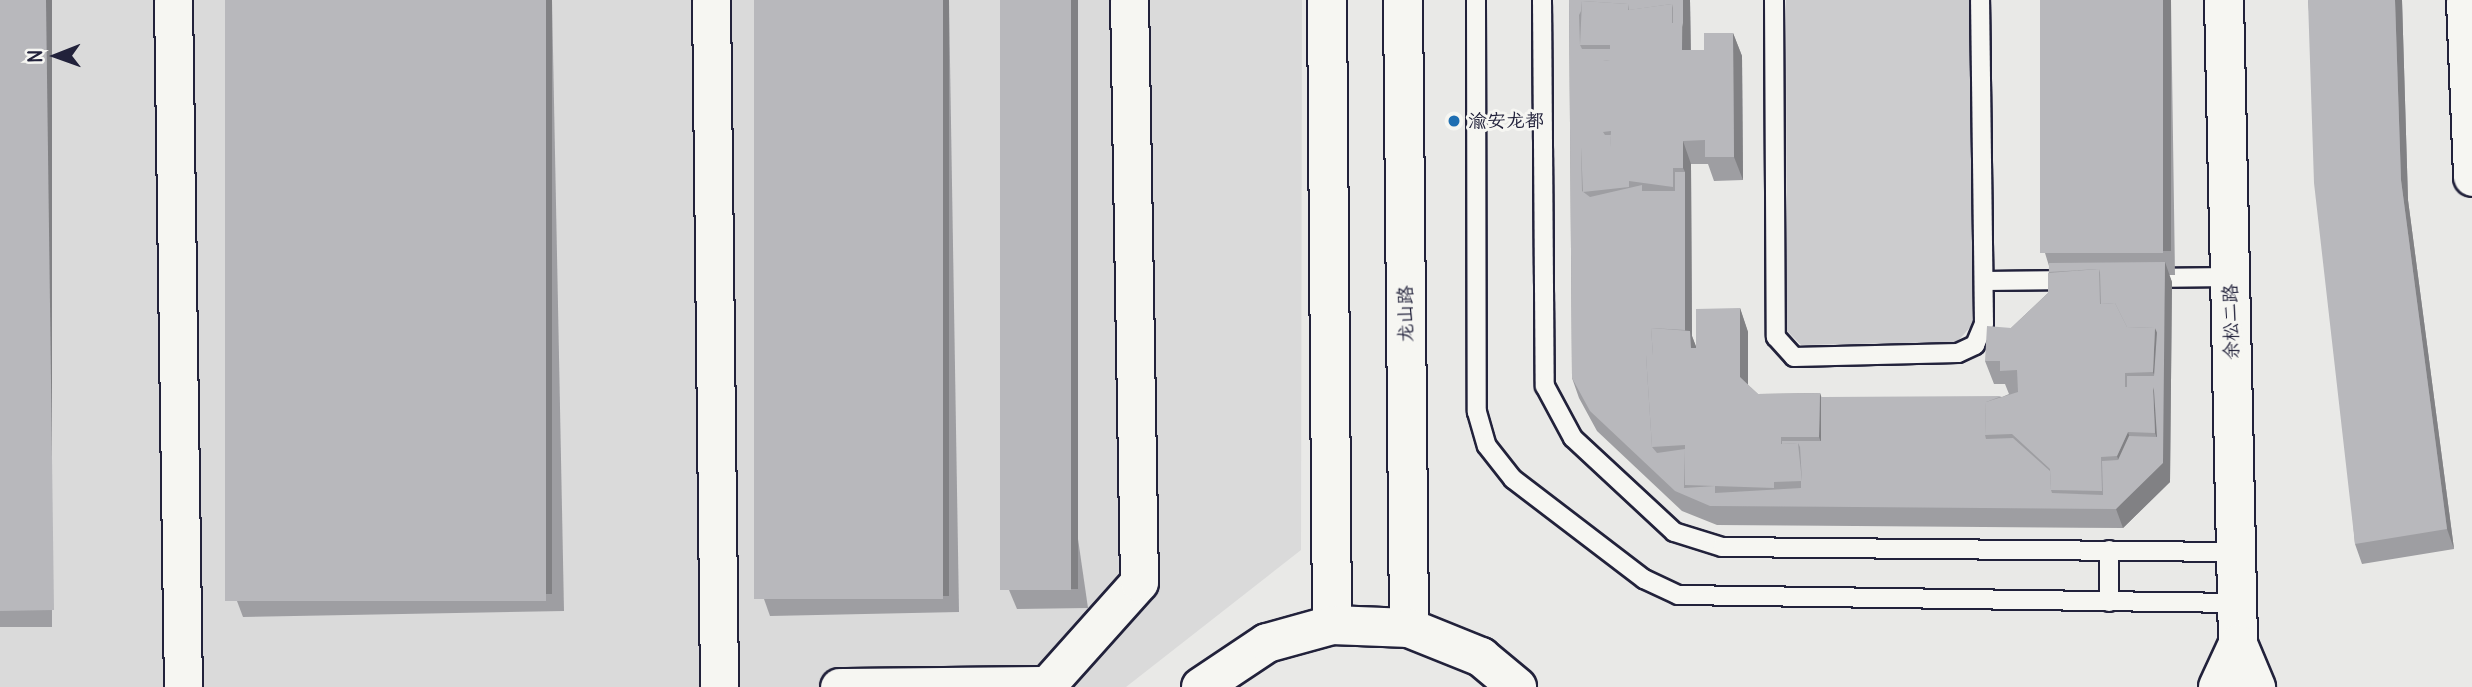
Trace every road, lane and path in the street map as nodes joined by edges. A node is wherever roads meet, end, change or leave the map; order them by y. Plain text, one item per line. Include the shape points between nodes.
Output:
1 (173, 0) edge
2 (711, 0) edge
3 (1129, 0) edge
4 (1327, 0) edge
5 (1402, 0) edge
6 (1476, 0) edge
7 (1542, 0) edge
8 (1774, 0) edge
9 (1980, 0) edge
10 (2224, 0) edge
11 (2465, 0) edge
12 (2472, 177) edge
13 (2230, 277) junction
14 (2093, 279) edge
15 (2121, 279) edge
16 (1984, 281) junction
17 (2109, 550) junction
18 (2236, 552) junction
19 (2109, 602) junction
20 (2237, 603) junction
21 (1332, 625) junction
22 (1409, 628) junction
23 (2238, 644) junction
24 (183, 687) edge
25 (719, 687) edge
26 (839, 687) edge
27 (1201, 687) edge
28 (1517, 687) edge
29 (2218, 687) edge
30 (2256, 687) edge

1 - 24 street
2 - 25 street
3 - 26 street via 1139,582 1047,685
4 - 21 main road
5 - 22 main road, 龙山路
6 - 19 lane via 1478,412 1487,446 1513,479 1644,579 1678,595
7 - 17 lane via 1542,355 1545,386 1573,438 1674,532 1699,543
8 - 16 lane via 1781,349 1794,357 1958,353 1976,345 1984,324
9 - 16 lane
10 - 13 main road, 余松二路
11 - 12 street
13 - 15 lane
13 - 18 main road, 余松二路
14 - 16 lane
17 - 18 lane
17 - 19 lane
18 - 20 main road, 余松二路
19 - 20 lane
20 - 23 main road, 余松二路
21 - 22 main road
21 - 27 main road via 1267,643
22 - 28 main road via 1481,657
23 - 29 main road
23 - 30 main road

